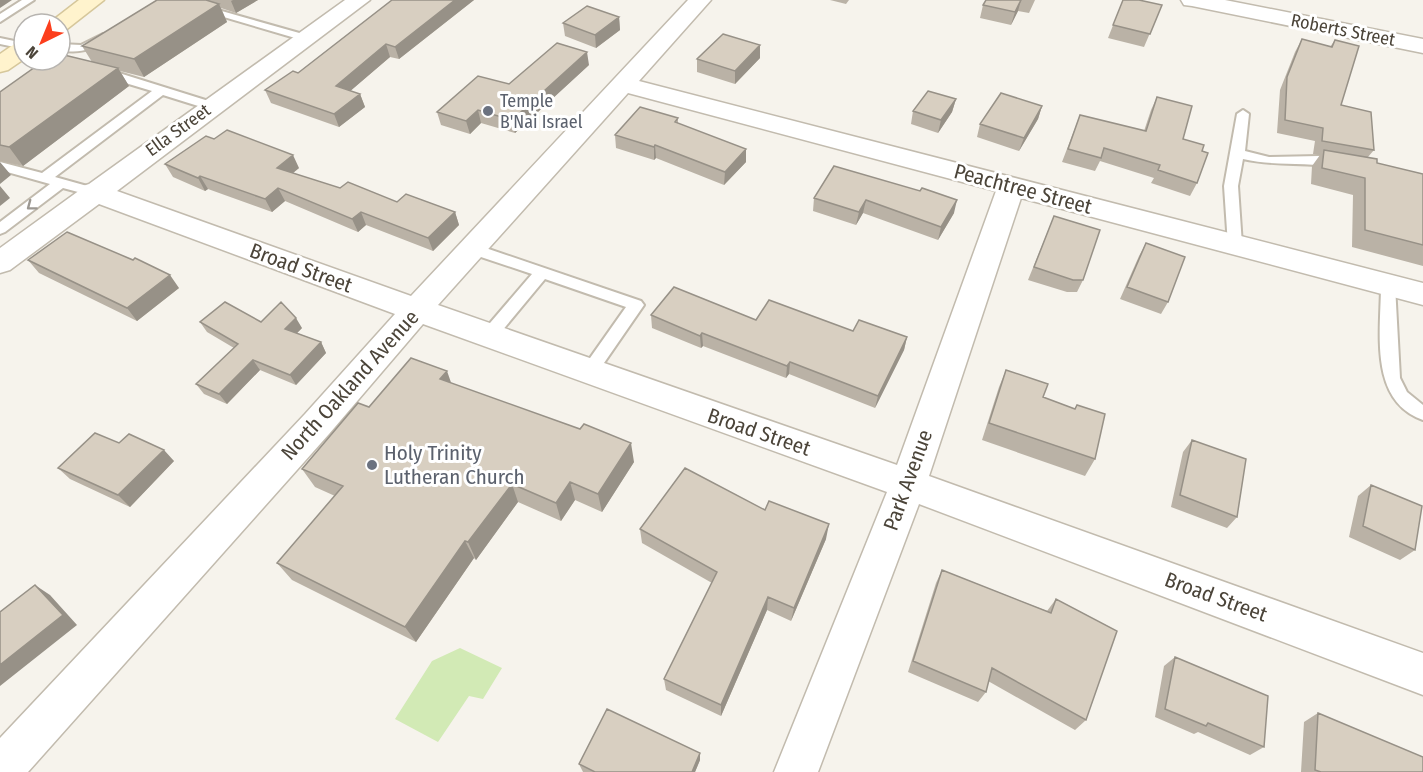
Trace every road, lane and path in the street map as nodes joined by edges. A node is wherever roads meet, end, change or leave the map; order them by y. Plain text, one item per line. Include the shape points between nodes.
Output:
1 (29, 0) edge
2 (93, 0) edge
3 (171, 0) edge
4 (700, 0) edge
5 (1192, 0) edge
6 (355, 1) edge
7 (72, 15) edge
8 (0, 19) edge
9 (111, 33) edge
10 (306, 38) junction
11 (1423, 46) edge
12 (72, 50) edge
13 (85, 68) edge
14 (623, 84) junction
15 (162, 90) junction
16 (211, 106) junction
17 (1243, 114) dead end
18 (1238, 154) junction
19 (0, 166) edge
20 (1354, 167) edge
21 (45, 178) junction
22 (61, 183) junction
23 (1011, 186) junction
24 (93, 192) junction
25 (0, 229) edge
26 (1235, 245) junction
27 (471, 248) junction
28 (3, 257) edge
29 (542, 272) junction
30 (1388, 285) junction
31 (1423, 294) edge
32 (417, 310) junction
33 (490, 334) junction
34 (589, 372) junction
35 (1423, 413) edge
36 (908, 484) junction
37 (1423, 674) edge
38 (0, 770) edge
39 (796, 772) edge

1 - 8 lane
2 - 7 main road
3 - 10 lane
4 - 14 street, North Oakland Avenue
5 - 11 street, Roberts Street
6 - 10 street, Ella Street
9 - 12 lane via 91,46
10 - 16 street, Ella Street
13 - 15 lane
14 - 23 street, Peachtree Street
14 - 27 street, North Oakland Avenue
15 - 16 lane
15 - 21 lane
16 - 24 street, Ella Street
17 - 18 lane
18 - 20 lane via 1269,161 1319,160
18 - 26 lane via 1231,186
19 - 21 lane
21 - 22 lane
22 - 24 lane
22 -> 25 lane
23 - 26 street, Peachtree Street
23 - 36 street, Park Avenue
24 - 28 street, Ella Street
24 - 32 street, Broad Street
26 - 30 street, Peachtree Street
27 - 29 lane
27 - 32 street, North Oakland Avenue
29 - 33 lane
29 - 34 lane via 636,305
30 - 31 street, Peachtree Street
30 - 35 lane via 1392,382 1406,405
32 - 33 street, Broad Street
32 - 38 street, North Oakland Avenue
33 - 34 street, Broad Street
34 - 36 street, Broad Street
36 - 37 street, Broad Street
36 - 39 street, Park Avenue

